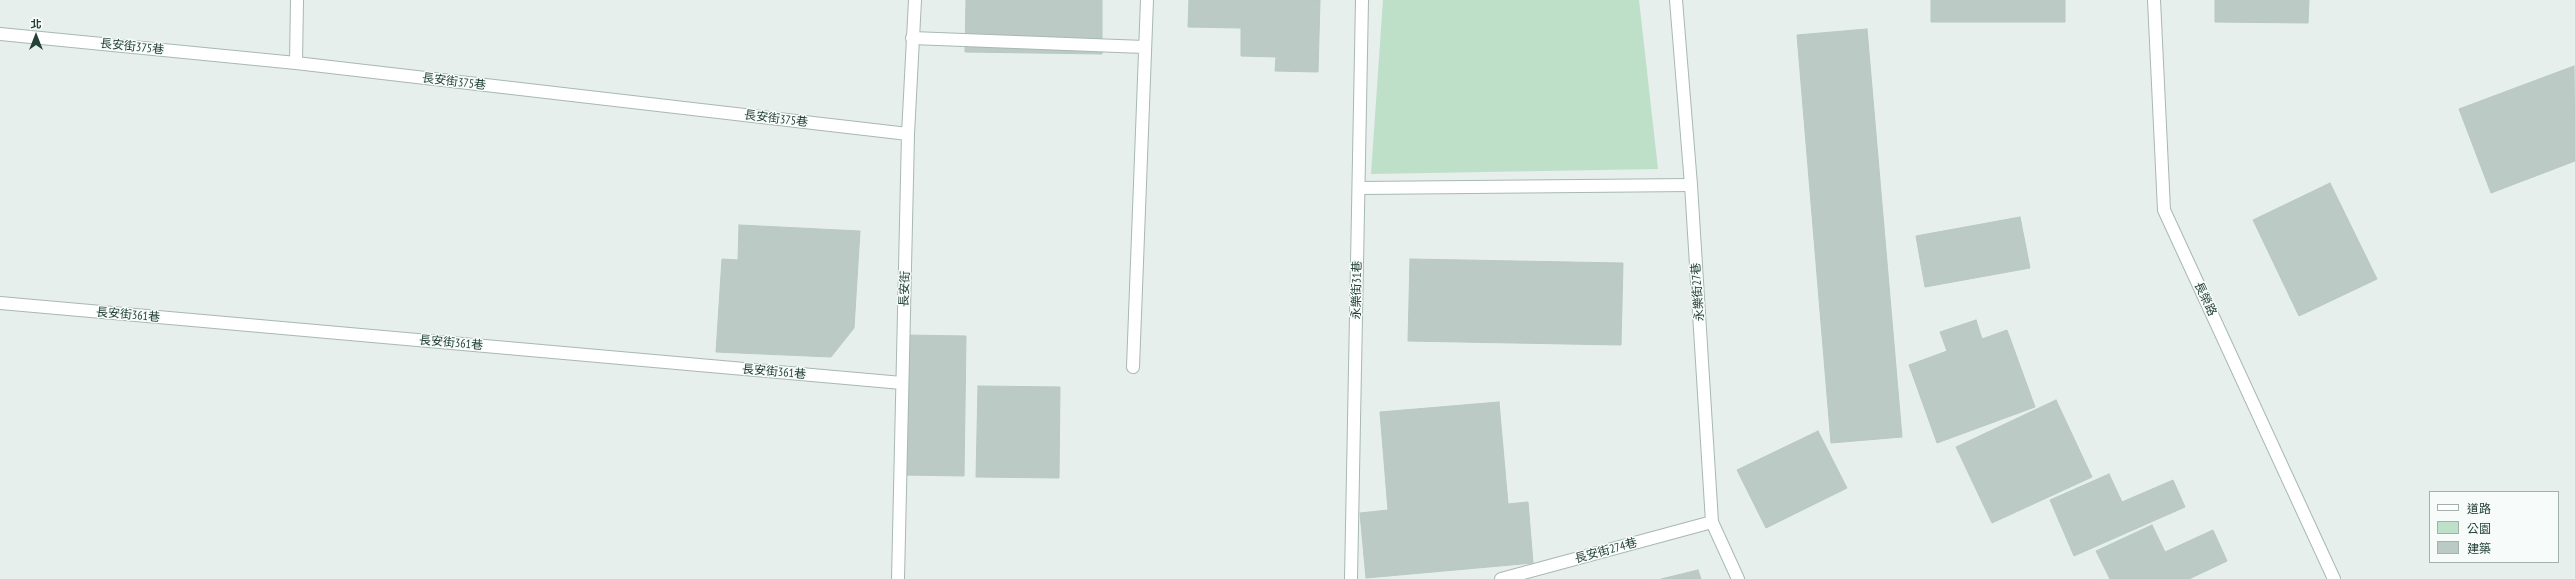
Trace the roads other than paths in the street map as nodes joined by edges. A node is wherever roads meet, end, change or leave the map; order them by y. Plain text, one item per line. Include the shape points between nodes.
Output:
1 (297, 0) edge
2 (915, 0) edge
3 (1146, 0) edge
4 (1362, 0) edge
5 (1676, 0) edge
6 (2154, 0) edge
7 (0, 34) edge
8 (912, 38) junction
9 (1144, 47) junction
10 (296, 63) junction
11 (908, 134) junction
12 (1691, 185) junction
13 (1359, 188) junction
14 (0, 303) edge
15 (1133, 367) dead end
16 (902, 383) junction
17 (1712, 522) junction
18 (898, 579) edge
19 (1351, 579) edge
20 (1501, 579) edge
21 (1738, 579) edge
22 (2334, 579) edge

1 - 10 street
2 - 8 street, 長安街
3 - 9 street
4 - 13 street, 永樂街31巷
5 - 12 street, 永樂街27巷
6 - 22 street, 長榮路 via 2164,210
7 - 10 street, 長安街375巷
8 - 9 street
8 - 11 street, 長安街
9 - 15 street
10 - 11 street, 長安街375巷
11 - 16 street, 長安街
12 - 13 street
12 - 17 street, 永樂街27巷
13 - 19 street, 永樂街31巷
14 - 16 street, 長安街361巷
16 - 18 street, 長安街
17 - 20 street, 長安街274巷
17 - 21 street, 永樂街27巷

